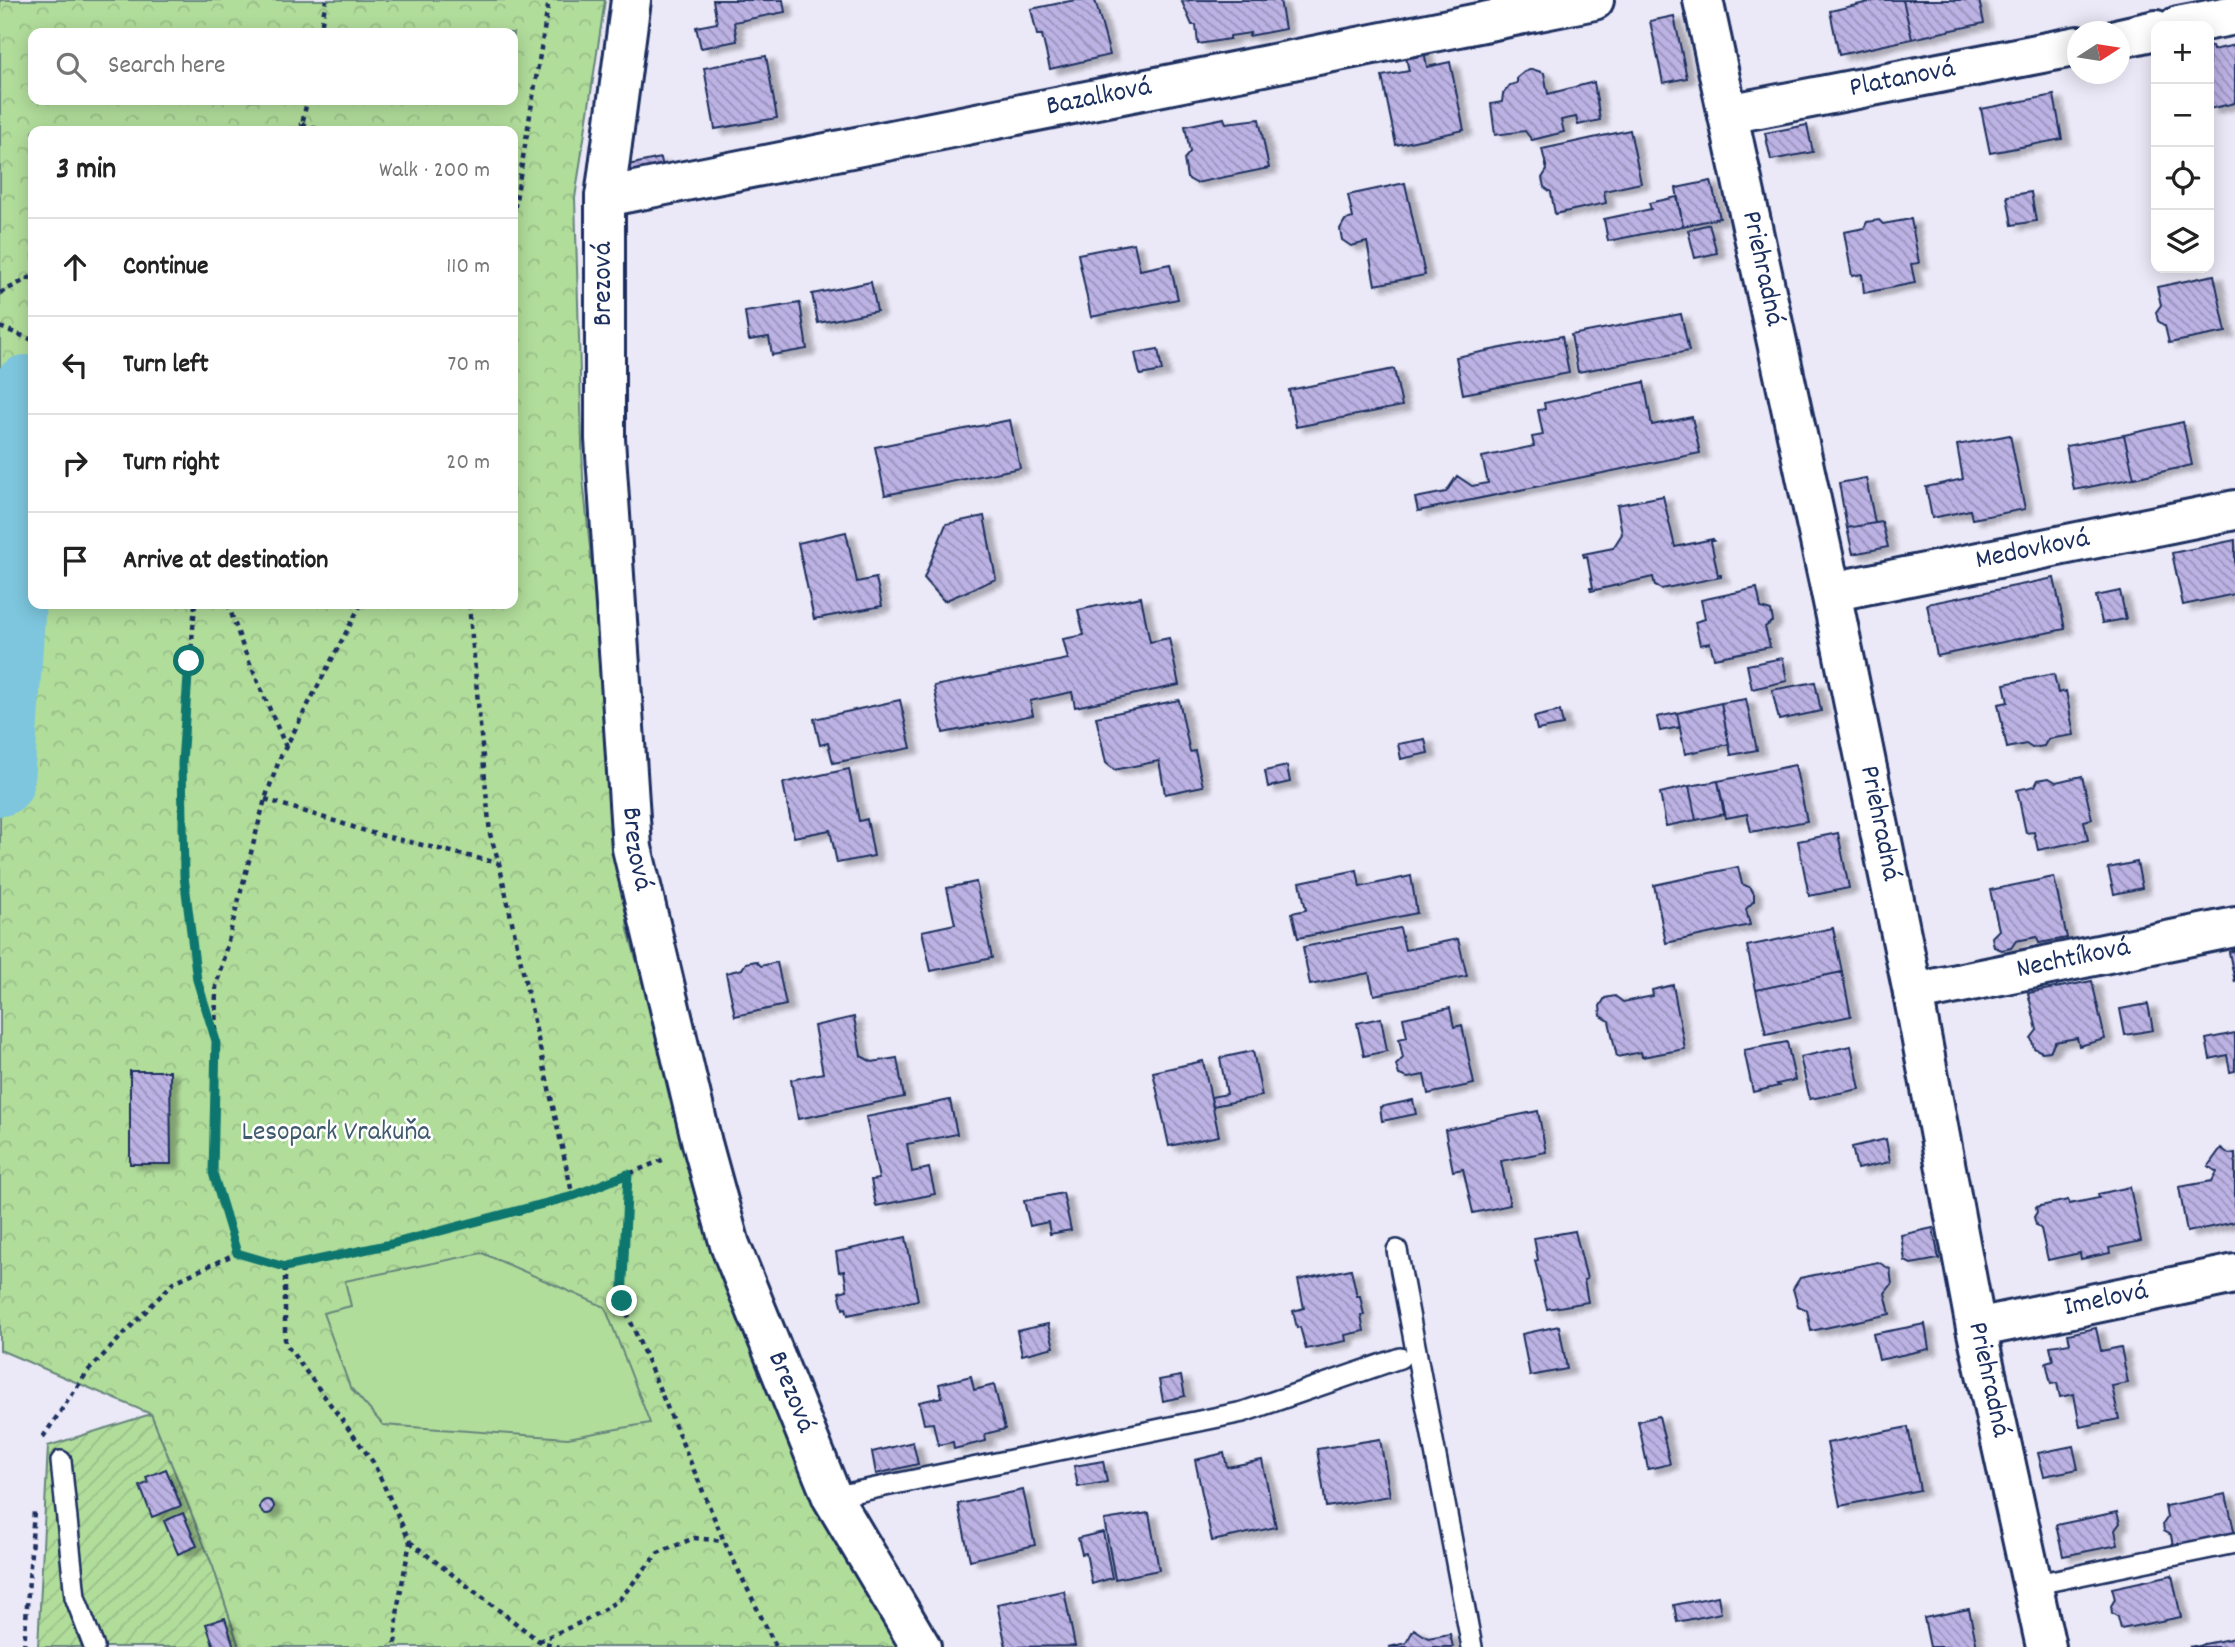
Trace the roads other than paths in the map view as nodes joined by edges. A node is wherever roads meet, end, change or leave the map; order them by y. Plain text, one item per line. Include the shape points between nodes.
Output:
1 (631, 0) edge
2 (1594, 0) edge
3 (1703, 0) edge
4 (2235, 15) edge
5 (2204, 21) edge
6 (2151, 31) edge
7 (2130, 36) edge
8 (2067, 48) edge
9 (1728, 114) junction
10 (606, 197) junction
11 (2235, 510) edge
12 (1832, 592) junction
13 (2235, 927) edge
14 (1913, 993) junction
15 (1397, 1250) dead end
16 (2235, 1274) edge
17 (1976, 1328) junction
18 (1400, 1358) dead end
19 (61, 1461) dead end
20 (832, 1497) junction
21 (2235, 1543) edge
22 (2032, 1585) junction
23 (94, 1647) edge
24 (921, 1647) edge
25 (1472, 1647) edge
26 (2046, 1647) edge

1 - 10 street, Brezová
2 - 10 street, Bazalková
3 - 9 street, Priehradná
4 - 5 street
6 - 7 street
8 - 9 street, Platanová
9 - 12 street, Priehradná
10 - 20 street, Brezová via 605,439 632,848 730,1245
11 - 12 street, Medovková
12 - 14 street, Priehradná
13 - 14 street, Nechtíková
14 - 17 street, Priehradná
15 - 25 lane
16 - 17 street, Imelová
17 - 22 street, Priehradná
18 - 20 lane via 1242,1412
19 - 23 lane via 75,1597
20 - 24 street, Brezová
21 - 22 lane
22 - 26 street, Priehradná

